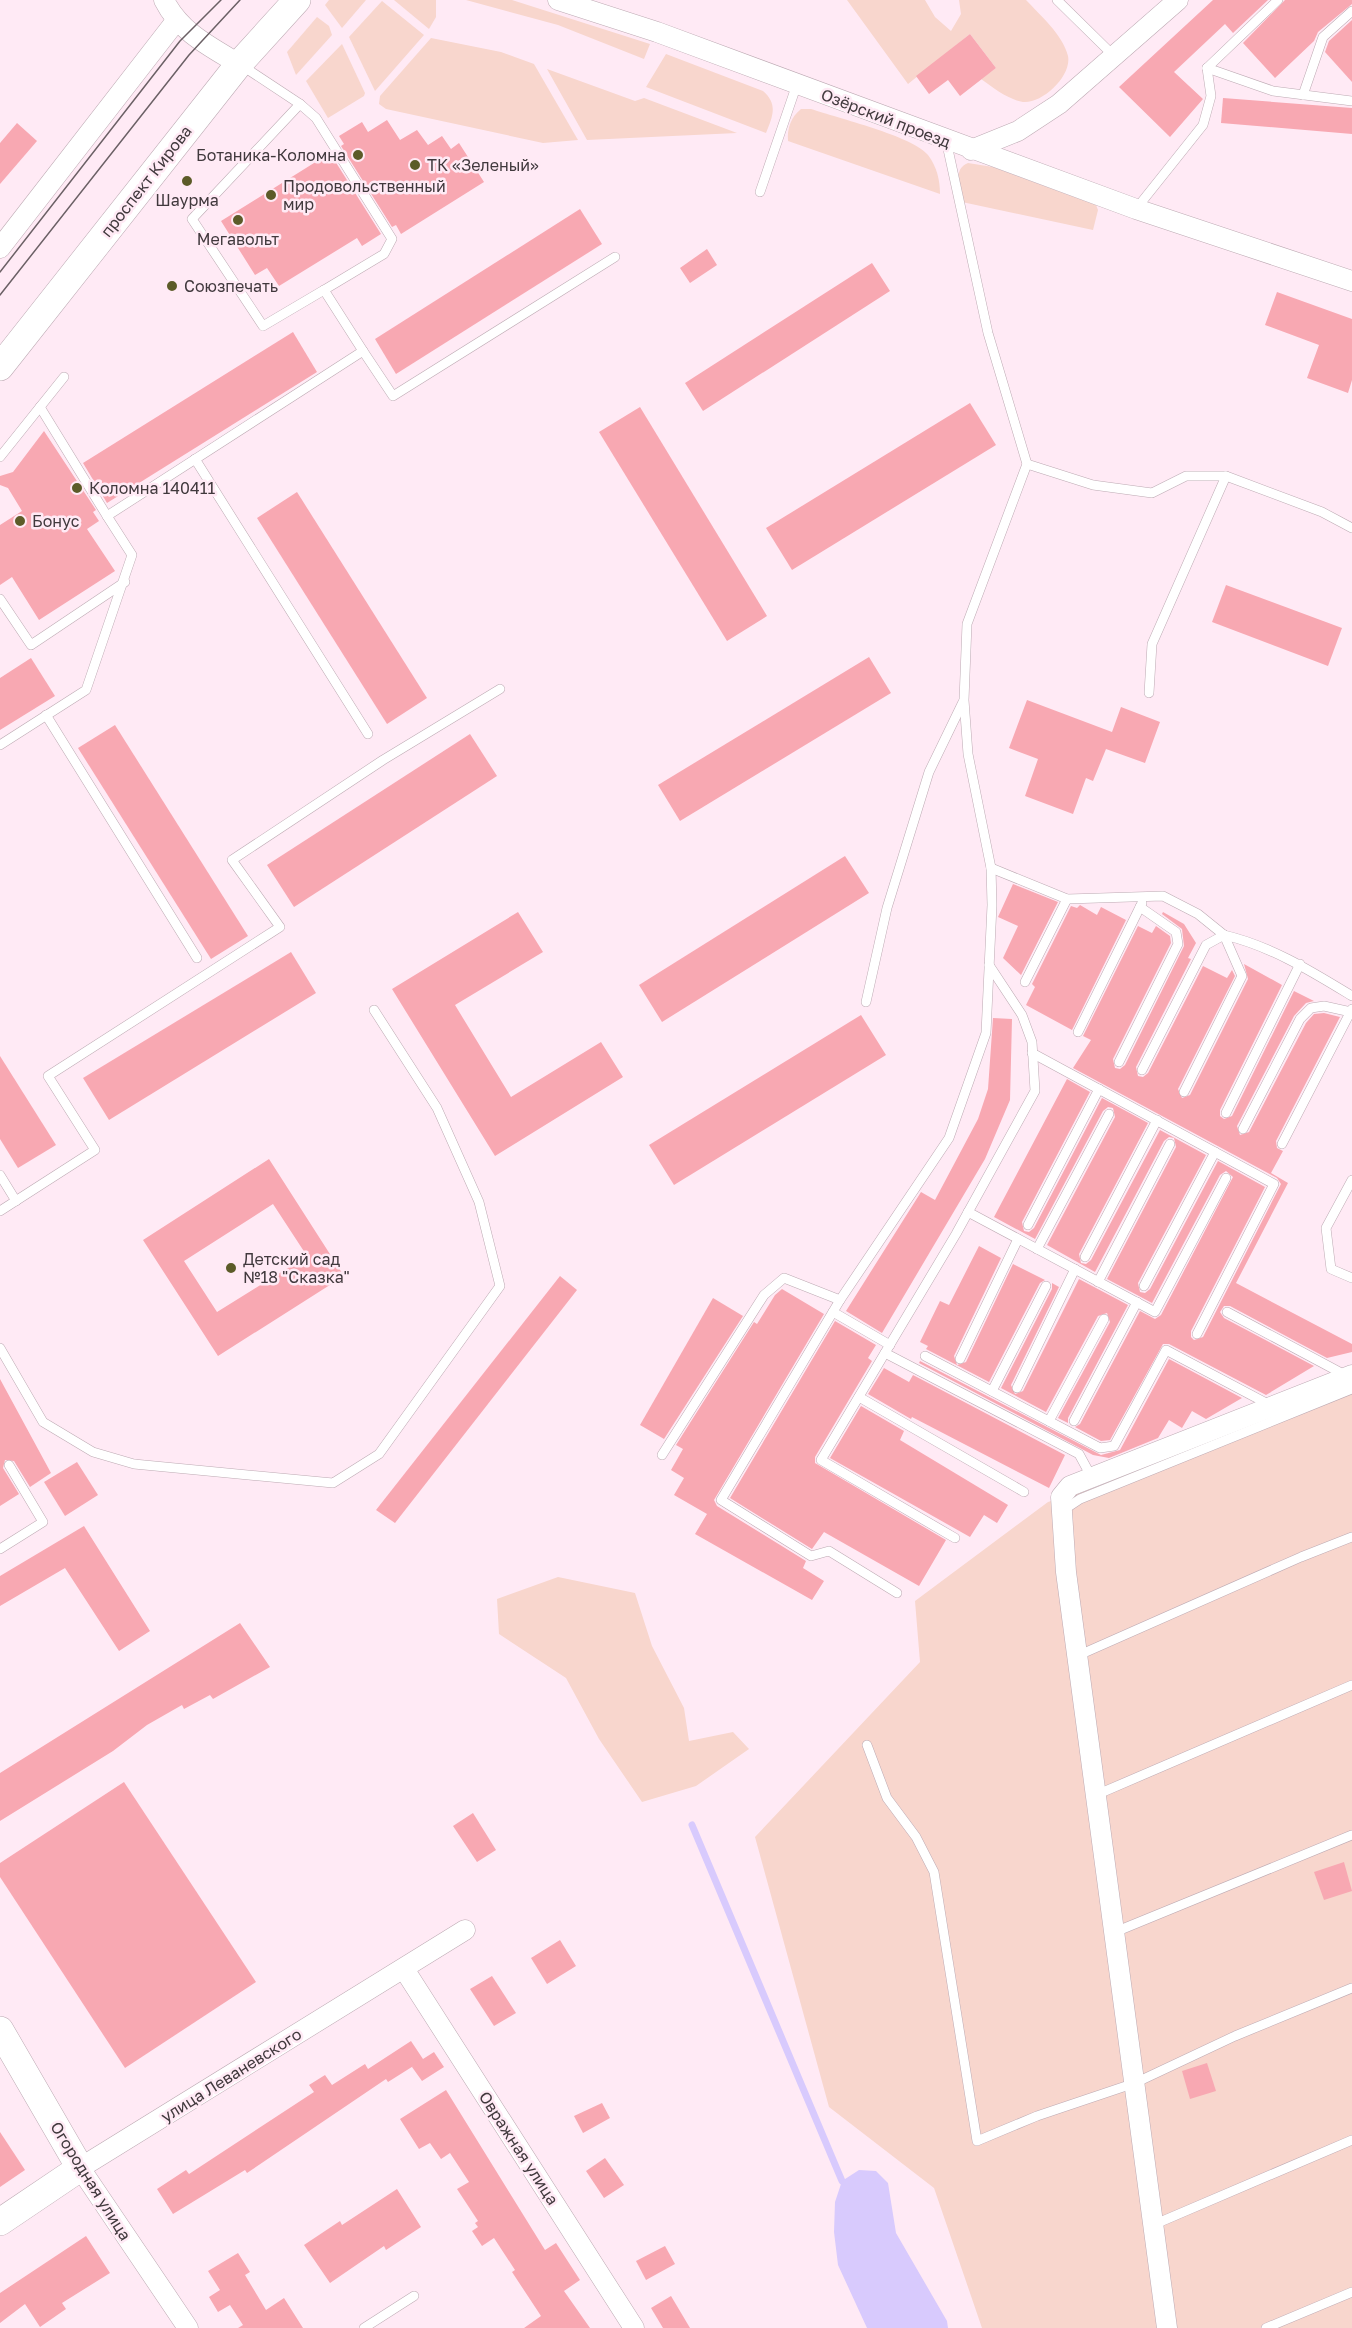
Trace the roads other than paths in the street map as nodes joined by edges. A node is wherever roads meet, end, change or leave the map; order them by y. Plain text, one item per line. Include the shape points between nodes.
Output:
1 (297, 0) edge
2 (558, 0) edge
3 (1057, 0) edge
4 (1178, 0) edge
5 (1278, 0) edge
6 (169, 6) edge
7 (1352, 11) edge
8 (1115, 57) junction
9 (239, 64) junction
10 (1207, 68) junction
11 (797, 84) junction
12 (1303, 95) junction
13 (1352, 101) edge
14 (300, 104) junction
15 (946, 140) junction
16 (972, 150) junction
17 (760, 192) dead end
18 (1136, 209) junction
19 (0, 248) edge
20 (615, 257) dead end
21 (1352, 281) edge
22 (324, 290) junction
23 (363, 351) junction
24 (0, 367) edge
25 (64, 377) dead end
26 (40, 407) junction
27 (0, 457) edge
28 (195, 459) junction
29 (1027, 464) junction
30 (1226, 476) junction
31 (107, 516) junction
32 (1352, 528) edge
33 (125, 582) junction
34 (0, 599) edge
35 (500, 689) dead end
36 (1149, 693) dead end
37 (964, 700) junction
38 (46, 715) junction
39 (368, 734) dead end
40 (0, 745) edge
41 (991, 868) junction
42 (1146, 895) junction
43 (1067, 899) junction
44 (1140, 907) junction
45 (1224, 935) junction
46 (197, 958) dead end
47 (1300, 964) junction
48 (989, 965) junction
49 (1025, 982) dead end
50 (1352, 996) edge
51 (866, 1002) dead end
52 (374, 1010) dead end
53 (1351, 1010) edge
54 (1078, 1032) dead end
55 (1032, 1053) junction
56 (1119, 1062) dead end
57 (1142, 1070) dead end
58 (1099, 1089) junction
59 (1184, 1092) dead end
60 (1226, 1113) dead end
61 (1109, 1114) dead end
62 (1157, 1120) junction
63 (1243, 1129) dead end
64 (1170, 1144) dead end
65 (1282, 1144) dead end
66 (1215, 1152) junction
67 (0, 1175) edge
68 (1226, 1178) dead end
69 (1352, 1180) edge
70 (16, 1200) junction
71 (0, 1211) edge
72 (968, 1212) junction
73 (1028, 1225) dead end
74 (1018, 1239) junction
75 (1037, 1249) junction
76 (1085, 1257) dead end
77 (1075, 1269) junction
78 (1352, 1278) edge
79 (1098, 1282) junction
80 (1046, 1286) dead end
81 (1144, 1286) dead end
82 (840, 1300) junction
83 (1137, 1302) junction
84 (833, 1312) junction
85 (1227, 1312) dead end
86 (1104, 1319) dead end
87 (1197, 1334) dead end
88 (0, 1348) edge
89 (887, 1349) junction
90 (926, 1356) dead end
91 (960, 1359) dead end
92 (1350, 1380) edge
93 (1017, 1388) dead end
94 (992, 1391) junction
95 (859, 1397) junction
96 (1272, 1406) junction
97 (1049, 1421) junction
98 (1074, 1421) dead end
99 (662, 1455) dead end
100 (9, 1465) dead end
101 (1092, 1478) junction
102 (1024, 1492) dead end
103 (1062, 1511) junction
104 (1352, 1537) edge
105 (955, 1538) dead end
106 (0, 1549) edge
107 (897, 1593) dead end
108 (1077, 1656) junction
109 (1352, 1685) edge
110 (867, 1745) dead end
111 (1096, 1795) junction
112 (1352, 1835) edge
113 (465, 1930) dead end
114 (1114, 1932) junction
115 (404, 1969) junction
116 (1352, 1988) edge
117 (0, 2030) edge
118 (1135, 2083) junction
119 (1352, 2140) edge
120 (80, 2168) junction
121 (0, 2223) edge
122 (1154, 2225) junction
123 (1352, 2292) edge
124 (414, 2296) dead end
125 (188, 2328) edge
126 (364, 2328) edge
127 (634, 2328) edge
128 (1167, 2328) edge
129 (1266, 2328) edge

1 - 9 main road, проспект Кирова
2 - 11 street, Озёрский проезд
3 - 8 lane
4 - 8 street, Озёрский проезд
5 - 10 lane
6 - 9 street via 201,42
6 - 19 street
7 - 12 lane via 1323,37
8 - 16 street, Озёрский проезд via 1059,104 1018,131
9 - 14 lane
9 - 24 main road, проспект Кирова
10 - 12 lane via 1273,91
10 - 18 lane via 1211,96 1203,125
11 - 15 street, Озёрский проезд
11 - 17 lane
12 - 13 lane
14 - 22 lane via 316,118 392,238 384,254
14 - 22 lane via 192,219 263,326
15 - 16 street, Озёрский проезд
15 - 29 lane via 988,333
16 - 18 street
18 - 21 street
20 - 23 lane via 393,396
22 - 23 lane
23 - 28 lane
25 - 26 lane
26 - 27 lane
26 - 31 lane
28 - 31 lane
28 - 39 lane
29 - 30 lane via 1093,485 1152,492 1186,477
29 - 37 lane via 966,624
30 - 32 lane via 1322,512
30 - 36 lane via 1152,644
31 - 33 lane via 132,555
33 - 34 lane via 31,645
33 - 38 lane via 86,690
35 - 70 lane via 383,760 232,860 280,927 48,1076 95,1150
37 - 41 lane via 968,754
37 - 51 lane via 929,772 888,908
38 - 40 lane
38 - 46 lane
41 - 43 lane
41 - 48 lane
42 - 43 lane
42 - 44 lane
42 - 45 lane via 1163,896 1198,914
43 - 49 lane
44 - 54 lane
44 - 56 lane via 1176,932 1178,944
45 - 47 lane
45 - 57 lane via 1206,945
45 - 59 lane via 1242,976
47 - 50 lane
47 - 60 lane
48 - 55 lane via 1022,1015
48 - 82 lane via 986,1033 949,1138
52 - 88 lane via 437,1108 479,1202 500,1286 379,1454 333,1483 134,1464 93,1452 44,1422
53 - 63 lane via 1311,1008 1300,1019
53 - 65 lane
55 - 58 lane
55 - 72 lane via 1035,1091
58 - 62 lane
58 - 73 lane
61 - 75 lane
62 - 66 lane
62 - 76 lane
64 - 79 lane
66 - 81 lane
66 - 87 lane via 1274,1184
67 - 70 lane
68 - 83 lane via 1155,1312
69 - 78 lane via 1326,1228 1331,1269
70 - 71 lane
72 - 74 lane
72 - 89 lane
74 - 75 lane
74 - 91 lane
75 - 77 lane
77 - 79 lane
77 - 93 lane
79 - 83 lane
80 - 94 lane
82 - 84 lane
82 - 99 lane via 784,1278 764,1295
83 - 98 lane
84 - 89 lane
84 - 107 lane via 721,1500 811,1556 829,1551
85 - 92 lane
86 - 97 lane
89 - 95 lane
89 - 101 lane via 1079,1454
90 - 94 lane
92 - 96 street
92 - 103 lane via 1080,1499
94 - 97 lane
95 - 102 lane
95 - 105 lane via 821,1460
96 - 97 lane via 1166,1350 1114,1446 1100,1448
96 - 101 street
100 - 106 lane via 43,1522
101 - 103 street via 1070,1486 1062,1497
103 - 108 street via 1065,1572
104 - 108 lane
108 - 111 street
109 - 111 lane
110 - 118 lane via 887,1798 916,1837 934,1872 977,2141
111 - 114 street
112 - 114 lane
113 - 115 street, улица Леваневского
114 - 118 street
115 - 120 street, улица Леваневского
115 - 127 street, Овражная улица
116 - 118 lane
117 - 120 main road, Огородная улица
118 - 122 street
119 - 122 lane
120 - 121 main road, улица Леваневского
120 - 125 street, Огородная улица
122 - 128 street
123 - 129 lane
124 - 126 lane

